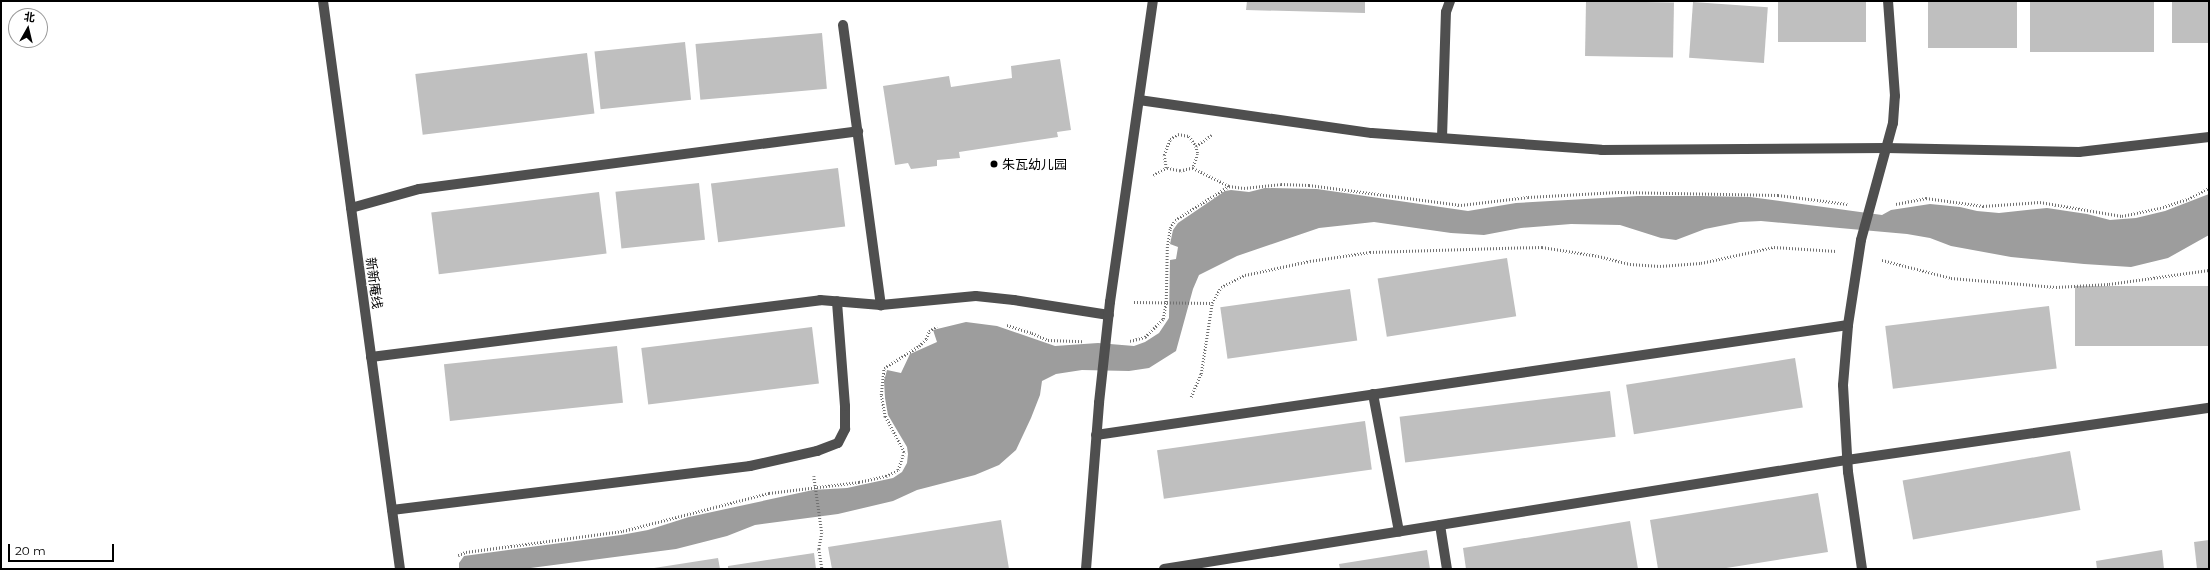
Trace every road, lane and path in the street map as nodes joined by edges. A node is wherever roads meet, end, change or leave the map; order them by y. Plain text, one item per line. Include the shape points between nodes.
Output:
1 (322, 1) edge
2 (1153, 1) edge
3 (1450, 1) edge
4 (1888, 1) edge
5 (843, 25) dead end
6 (1139, 100) junction
7 (858, 131) junction
8 (2209, 137) edge
9 (1442, 138) junction
10 (1886, 148) junction
11 (1166, 168) junction
12 (1193, 168) junction
13 (1230, 186) junction
14 (2209, 188) edge
15 (1126, 190) junction
16 (351, 208) junction
17 (1870, 208) junction
18 (1859, 253) junction
19 (2209, 270) edge
20 (837, 301) junction
21 (1110, 302) junction
22 (1166, 302) junction
23 (1212, 303) junction
24 (881, 305) junction
25 (1109, 315) junction
26 (942, 324) dead end
27 (1000, 324) dead end
28 (1848, 325) junction
29 (1105, 341) junction
30 (371, 357) junction
31 (1373, 394) junction
32 (2209, 408) edge
33 (1175, 423) junction
34 (1096, 435) junction
35 (810, 452) junction
36 (1847, 460) junction
37 (815, 486) junction
38 (392, 510) junction
39 (1440, 525) junction
40 (1399, 532) junction
41 (458, 555) dead end
42 (400, 569) edge
43 (822, 569) edge
44 (1086, 569) edge
45 (1164, 569) edge
46 (1447, 569) edge
47 (1862, 569) edge

1 - 16 street, 新新庵线
2 - 6 street
3 - 9 street via 1446,12
4 - 10 street via 1895,96 1893,123
5 - 7 street
6 - 9 street via 1372,133
6 - 15 street
7 - 16 street via 419,190
7 - 24 street
8 - 10 street via 2079,152
9 - 10 street via 1601,150
10 - 17 street
11 - 12 path via 1180,171
11 - 12 path via 1164,155 1170,139 1178,134 1189,136 1196,146 1198,154
11 - 15 path
12 - 13 path
13 - 17 path via 1244,188 1281,184 1309,185 1461,206 1528,197 1625,192 1778,195
13 - 22 path via 1175,220 1170,228
14 - 17 path via 2188,199 2122,216 2040,202 1983,206 1926,198 1903,201 1884,209
15 - 21 street
16 - 30 street, 新新庵线
17 - 18 street
18 - 19 path via 1951,278 2056,287 2109,284
18 - 23 path via 1774,247 1701,263 1660,266 1630,264 1542,247 1370,252 1310,260 1245,275 1221,287
18 - 28 street
20 - 24 street
20 - 30 street via 820,300
20 - 35 street via 845,406 844,429 838,443
21 - 22 path
21 - 25 street
22 - 23 path
22 - 29 path via 1163,319 1145,337 1132,341
23 - 33 path via 1201,374
24 - 25 street via 976,296
25 - 29 street
26 - 37 path via 929,331 919,346 884,368 881,395 885,417 904,452 898,470 886,476 859,482
27 - 29 path via 1048,340
28 - 31 street
28 - 36 street via 1844,386
29 - 34 street
30 - 38 street, 新新庵线
31 - 33 street
31 - 40 street
32 - 36 street
33 - 34 street
34 - 44 street
35 - 37 path
35 - 38 street via 750,466
36 - 39 street
36 - 47 street
37 - 41 path via 769,493 623,531
37 - 43 path via 822,532 819,549
38 - 42 street, 新新庵线
39 - 40 street
39 - 46 street
40 - 45 street

